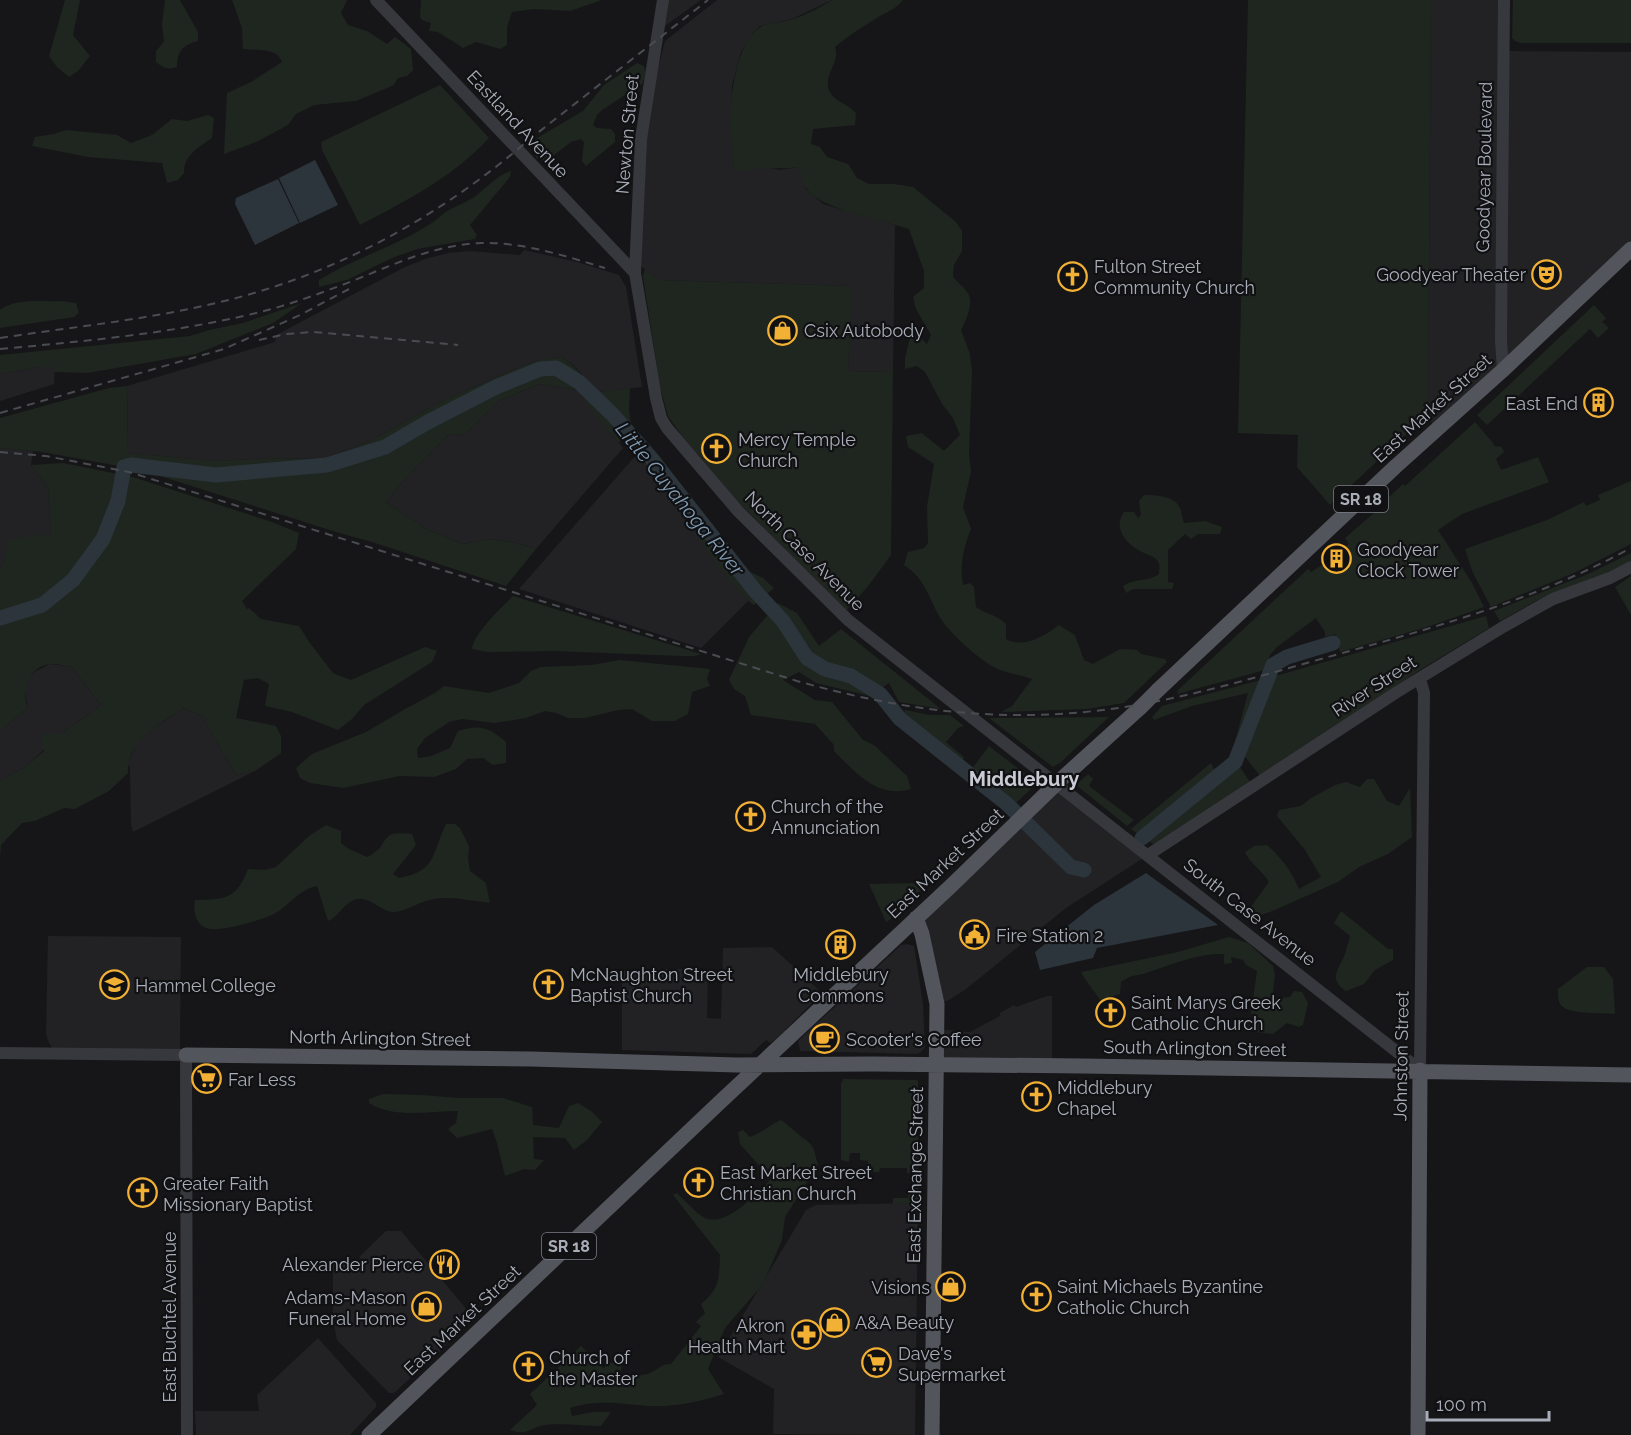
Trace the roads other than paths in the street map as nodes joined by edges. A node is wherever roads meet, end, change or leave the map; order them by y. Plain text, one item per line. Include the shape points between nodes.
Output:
1 (376, 0) edge
2 (663, 0) edge
3 (1504, 0) edge
4 (1631, 249) edge
5 (635, 273) junction
6 (1503, 370) junction
7 (1631, 567) edge
8 (1420, 679) junction
9 (1057, 783) junction
10 (1144, 852) junction
11 (916, 918) junction
12 (0, 1053) edge
13 (186, 1055) junction
14 (759, 1065) junction
15 (936, 1065) junction
16 (1420, 1070) junction
17 (1631, 1075) edge
18 (187, 1435) edge
19 (369, 1435) edge
20 (932, 1435) edge
21 (1418, 1435) edge

1 - 5 street, Eastland Avenue
2 - 5 street, Newton Street via 641,139
3 - 6 street, Goodyear Boulevard
4 - 6 main road, East Market Street / SR 18
5 - 9 street, North Case Avenue via 656,398 667,428 738,511 833,606
6 - 9 main road, East Market Street / SR 18, bridge
7 - 8 street, River Street via 1528,612
8 - 10 street, River Street
8 - 16 street, Johnston Street via 1424,693
9 - 10 street, South Case Avenue
9 - 11 main road, East Market Street / SR 18
10 - 16 street, South Case Avenue
11 - 14 main road, East Market Street / SR 18
11 - 15 main road, East Exchange Street via 937,1004
12 - 13 street, North Arlington Street
13 - 14 main road, North Arlington Street
13 - 18 street, East Buchtel Avenue
14 - 15 main road, South Arlington Street
14 - 19 main road, East Market Street / SR 18
15 - 16 main road, South Arlington Street
15 - 20 main road, East Exchange Street
16 - 17 main road, South Arlington Street
16 - 21 main road, Johnston Street

